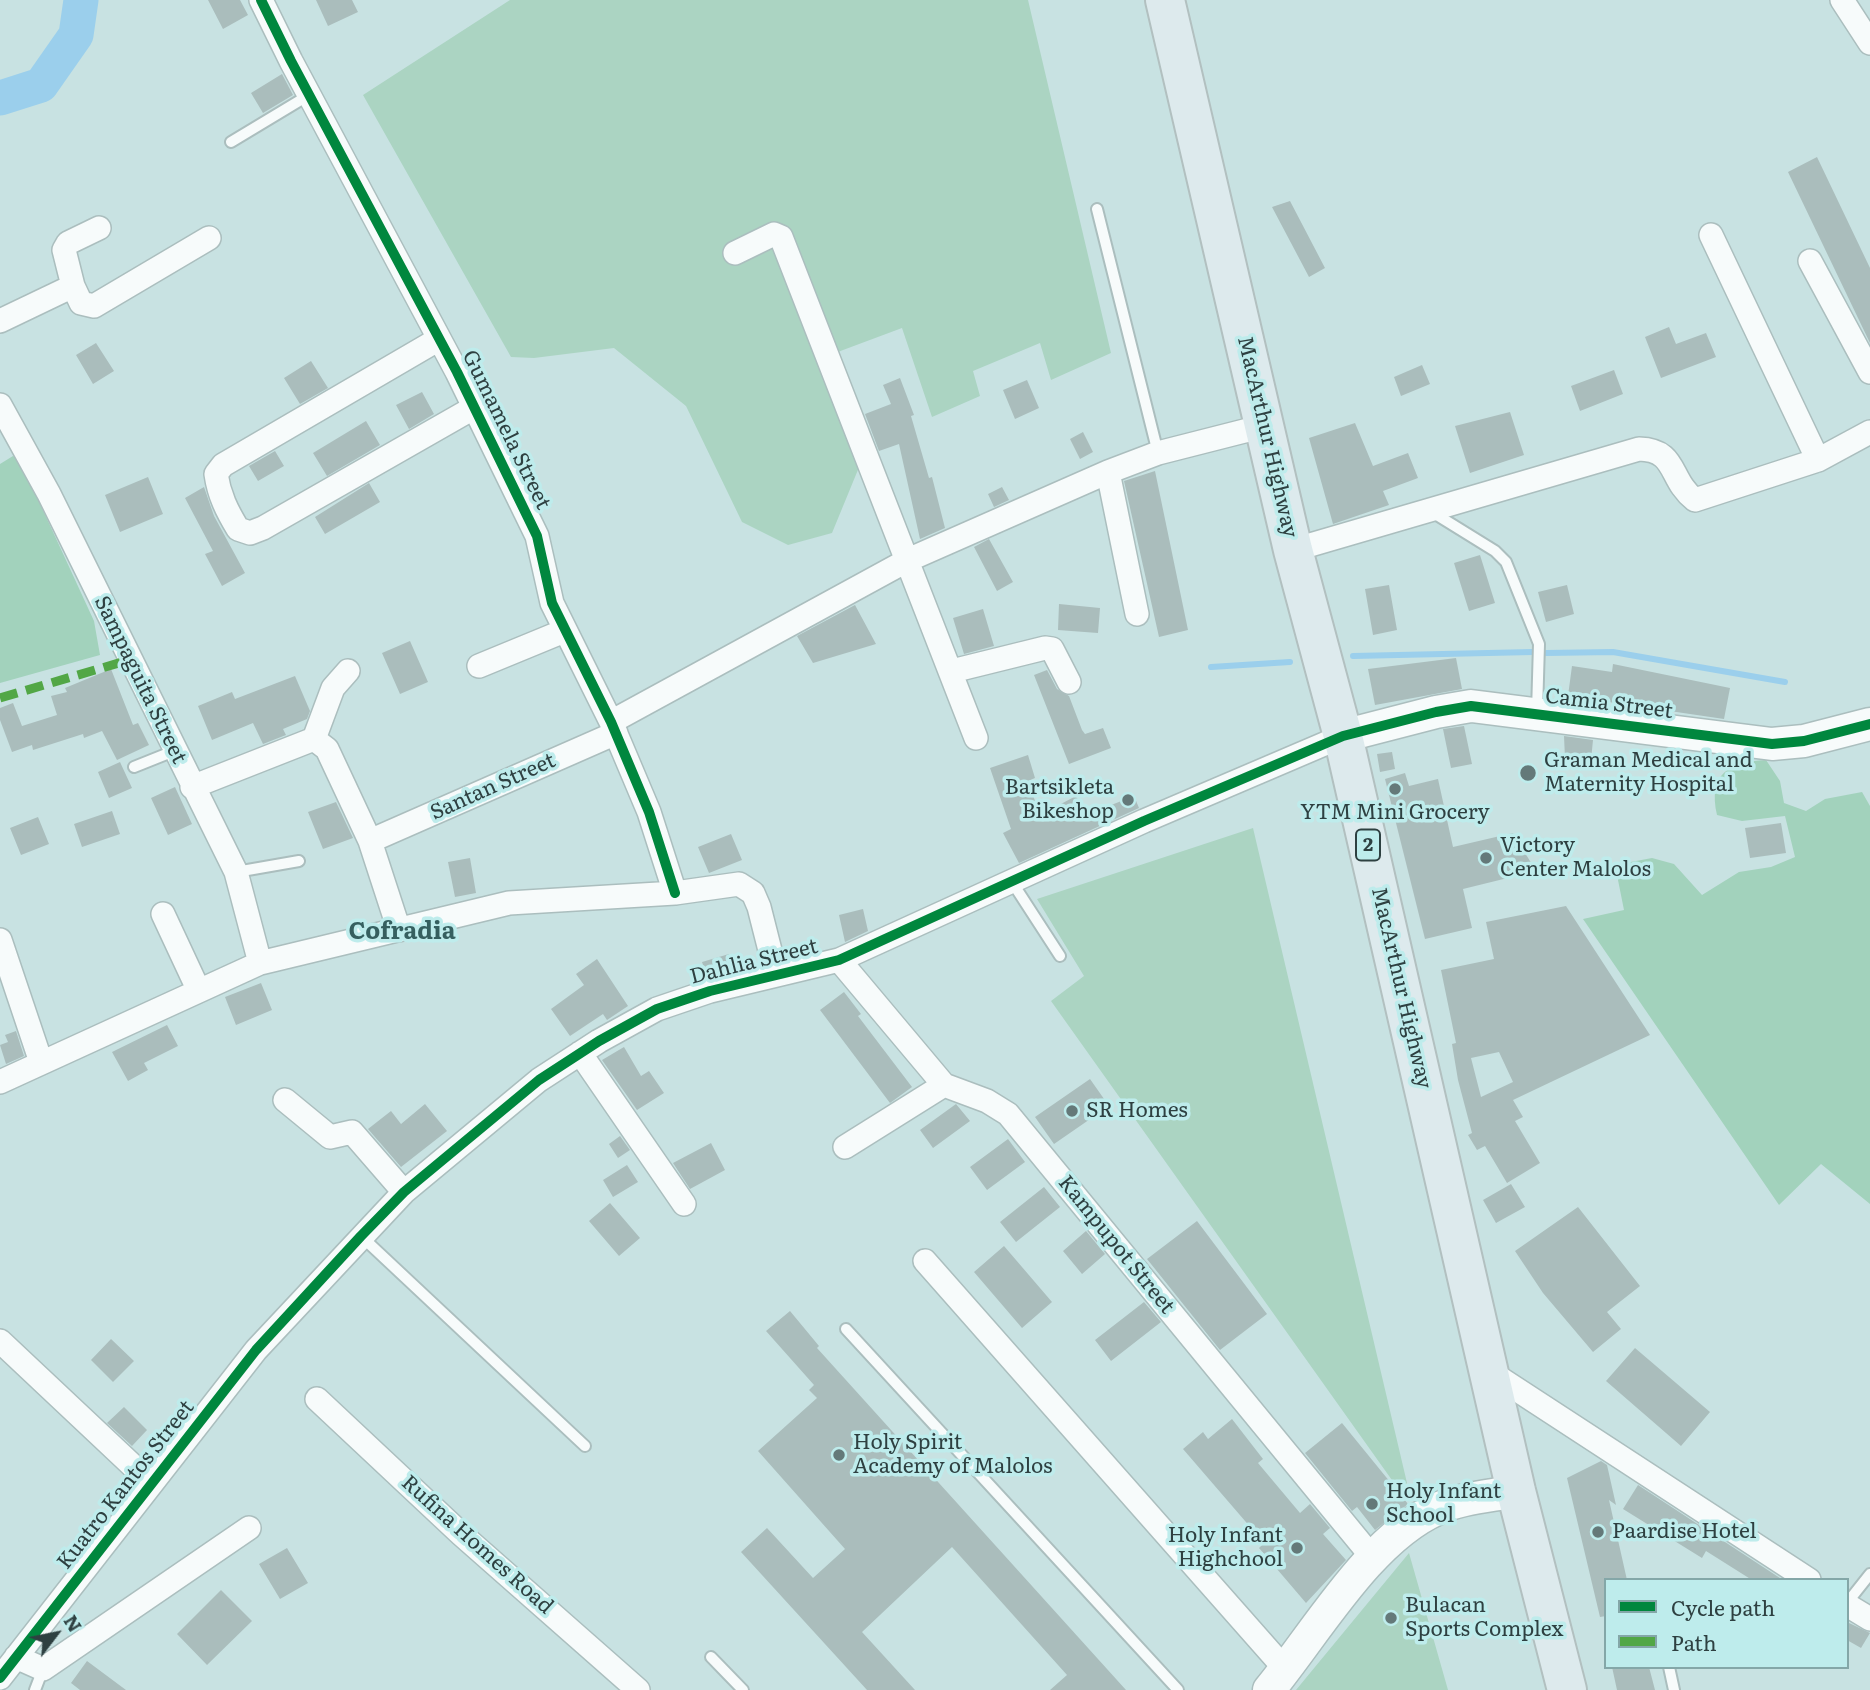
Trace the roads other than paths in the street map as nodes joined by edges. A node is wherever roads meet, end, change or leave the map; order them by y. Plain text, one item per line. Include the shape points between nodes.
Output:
1 (261, 0) edge
2 (1165, 0) edge
3 (1842, 0) edge
4 (1870, 43) edge
5 (309, 95) junction
6 (231, 142) dead end
7 (1097, 209) dead end
8 (99, 228) dead end
9 (1712, 235) dead end
10 (209, 238) dead end
11 (735, 253) dead end
12 (1810, 261) dead end
13 (74, 286) junction
14 (0, 321) edge
15 (439, 339) junction
16 (1870, 372) edge
17 (0, 405) edge
18 (475, 407) junction
19 (1264, 426) junction
20 (1870, 432) edge
21 (1158, 453) junction
22 (1818, 460) junction
23 (1108, 472) junction
24 (1429, 510) junction
25 (1293, 550) junction
26 (908, 560) junction
27 (1137, 614) dead end
28 (564, 631) junction
29 (479, 666) dead end
30 (348, 671) dead end
31 (952, 671) junction
32 (1069, 682) dead end
33 (1538, 715) junction
34 (1870, 724) edge
35 (613, 727) junction
36 (1343, 736) junction
37 (976, 738) dead end
38 (314, 739) junction
39 (174, 751) junction
40 (134, 767) dead end
41 (192, 787) junction
42 (370, 841) junction
43 (299, 861) dead end
44 (236, 872) junction
45 (1012, 882) junction
46 (676, 893) junction
47 (163, 914) dead end
48 (399, 930) junction
49 (0, 940) edge
50 (1060, 956) dead end
51 (839, 960) junction
52 (260, 963) junction
53 (776, 974) junction
54 (198, 989) junction
55 (8, 990) edge
56 (580, 1053) junction
57 (41, 1062) junction
58 (0, 1082) edge
59 (944, 1085) junction
60 (285, 1100) dead end
61 (845, 1147) dead end
62 (404, 1192) junction
63 (684, 1204) dead end
64 (362, 1236) junction
65 (925, 1261) dead end
66 (846, 1329) dead end
67 (0, 1341) edge
68 (257, 1350) joint
69 (1487, 1370) junction
70 (317, 1399) dead end
71 (584, 1446) dead end
72 (151, 1483) junction
73 (1516, 1491) junction
74 (249, 1528) dead end
75 (1372, 1557) junction
76 (1870, 1574) edge
77 (1806, 1578) edge
78 (1849, 1601) edge
79 (1849, 1605) edge
80 (1870, 1619) edge
81 (16, 1657) junction
82 (712, 1657) dead end
83 (1669, 1669) edge
84 (0, 1678) edge
85 (39, 1679) edge
86 (1278, 1680) edge
87 (638, 1690) edge
88 (743, 1690) edge
89 (1178, 1690) edge
90 (1567, 1690) edge
91 (1674, 1690) edge

1 - 5 street, Gumamela Street
2 - 19 highway, MacArthur Highway / 2
3 - 4 street
5 - 6 lane
5 - 15 street, Gumamela Street
7 - 21 lane
8 - 13 street via 68,243 64,250
9 - 22 street
10 - 13 street via 94,306 81,303
11 - 26 street via 774,234 781,237
12 - 16 street
13 - 14 street
15 - 18 street, Gumamela Street
15 - 18 street via 223,465 216,474 229,515 238,529 250,533 263,528
17 - 39 street, Sampaguita Street
18 - 28 street, Gumamela Street via 537,536 552,603
19 - 21 street, Santan Street
19 - 25 highway, MacArthur Highway / 2
20 - 22 street
21 - 23 street, Santan Street
22 - 24 street via 1695,500 1683,490 1666,457 1656,449 1639,449
23 - 26 street, Santan Street
23 - 27 street
24 - 25 street
24 - 33 lane via 1506,562 1539,644
25 - 36 highway, MacArthur Highway / 2
26 - 31 street
26 - 35 street, Santan Street
28 - 29 street
28 - 35 street, Gumamela Street
30 - 38 street via 333,688
31 - 32 street via 1045,648 1058,657
31 - 37 street
33 - 34 street, Camia Street via 1772,744
33 - 36 street, Camia Street via 1471,706
35 - 42 street, Santan Street
35 - 46 street, Gumamela Street
36 - 45 street, Dahlia Street
36 - 69 highway, MacArthur Highway / 2
38 - 41 street
38 - 42 street via 327,749
39 - 40 lane
39 - 41 street, Sampaguita Street
41 - 44 street, Sampaguita Street
42 - 48 street
43 - 44 lane
44 - 52 street, Sampaguita Street
45 - 50 lane
45 - 51 street, Dahlia Street
46 - 48 street via 509,903
46 - 53 street via 739,884 753,893
47 - 54 street
48 - 52 street
49 - 55 street
51 - 53 street, Dahlia Street
51 - 59 street, Kampupot Street
52 - 54 street
53 - 56 street, Dahlia Street via 657,1009
54 - 57 street
55 - 57 street
56 - 62 street, Dahlia Street via 539,1080
56 - 63 street
57 - 58 street
59 - 61 street
59 - 75 street, Kampupot Street via 1008,1114
60 - 62 street via 330,1137 352,1132
62 - 64 street, Dahlia Street
64 - 68 street, Dahlia Street
64 - 71 lane
65 - 86 street
66 - 89 lane
67 - 72 street
68 - 72 street, Kuatro Kantos Street
69 - 73 highway, MacArthur Highway / 2
69 - 77 street
70 - 87 street, Rufina Homes Road
72 - 81 street, Kuatro Kantos Street
73 - 75 street via 1437,1508
73 - 90 highway, MacArthur Highway / 2
74 - 85 street
75 - 86 street
76 - 78 lane
79 - 80 street
81 - 84 street, Kuatro Kantos Street
81 - 85 street
82 - 88 lane
83 - 91 lane

